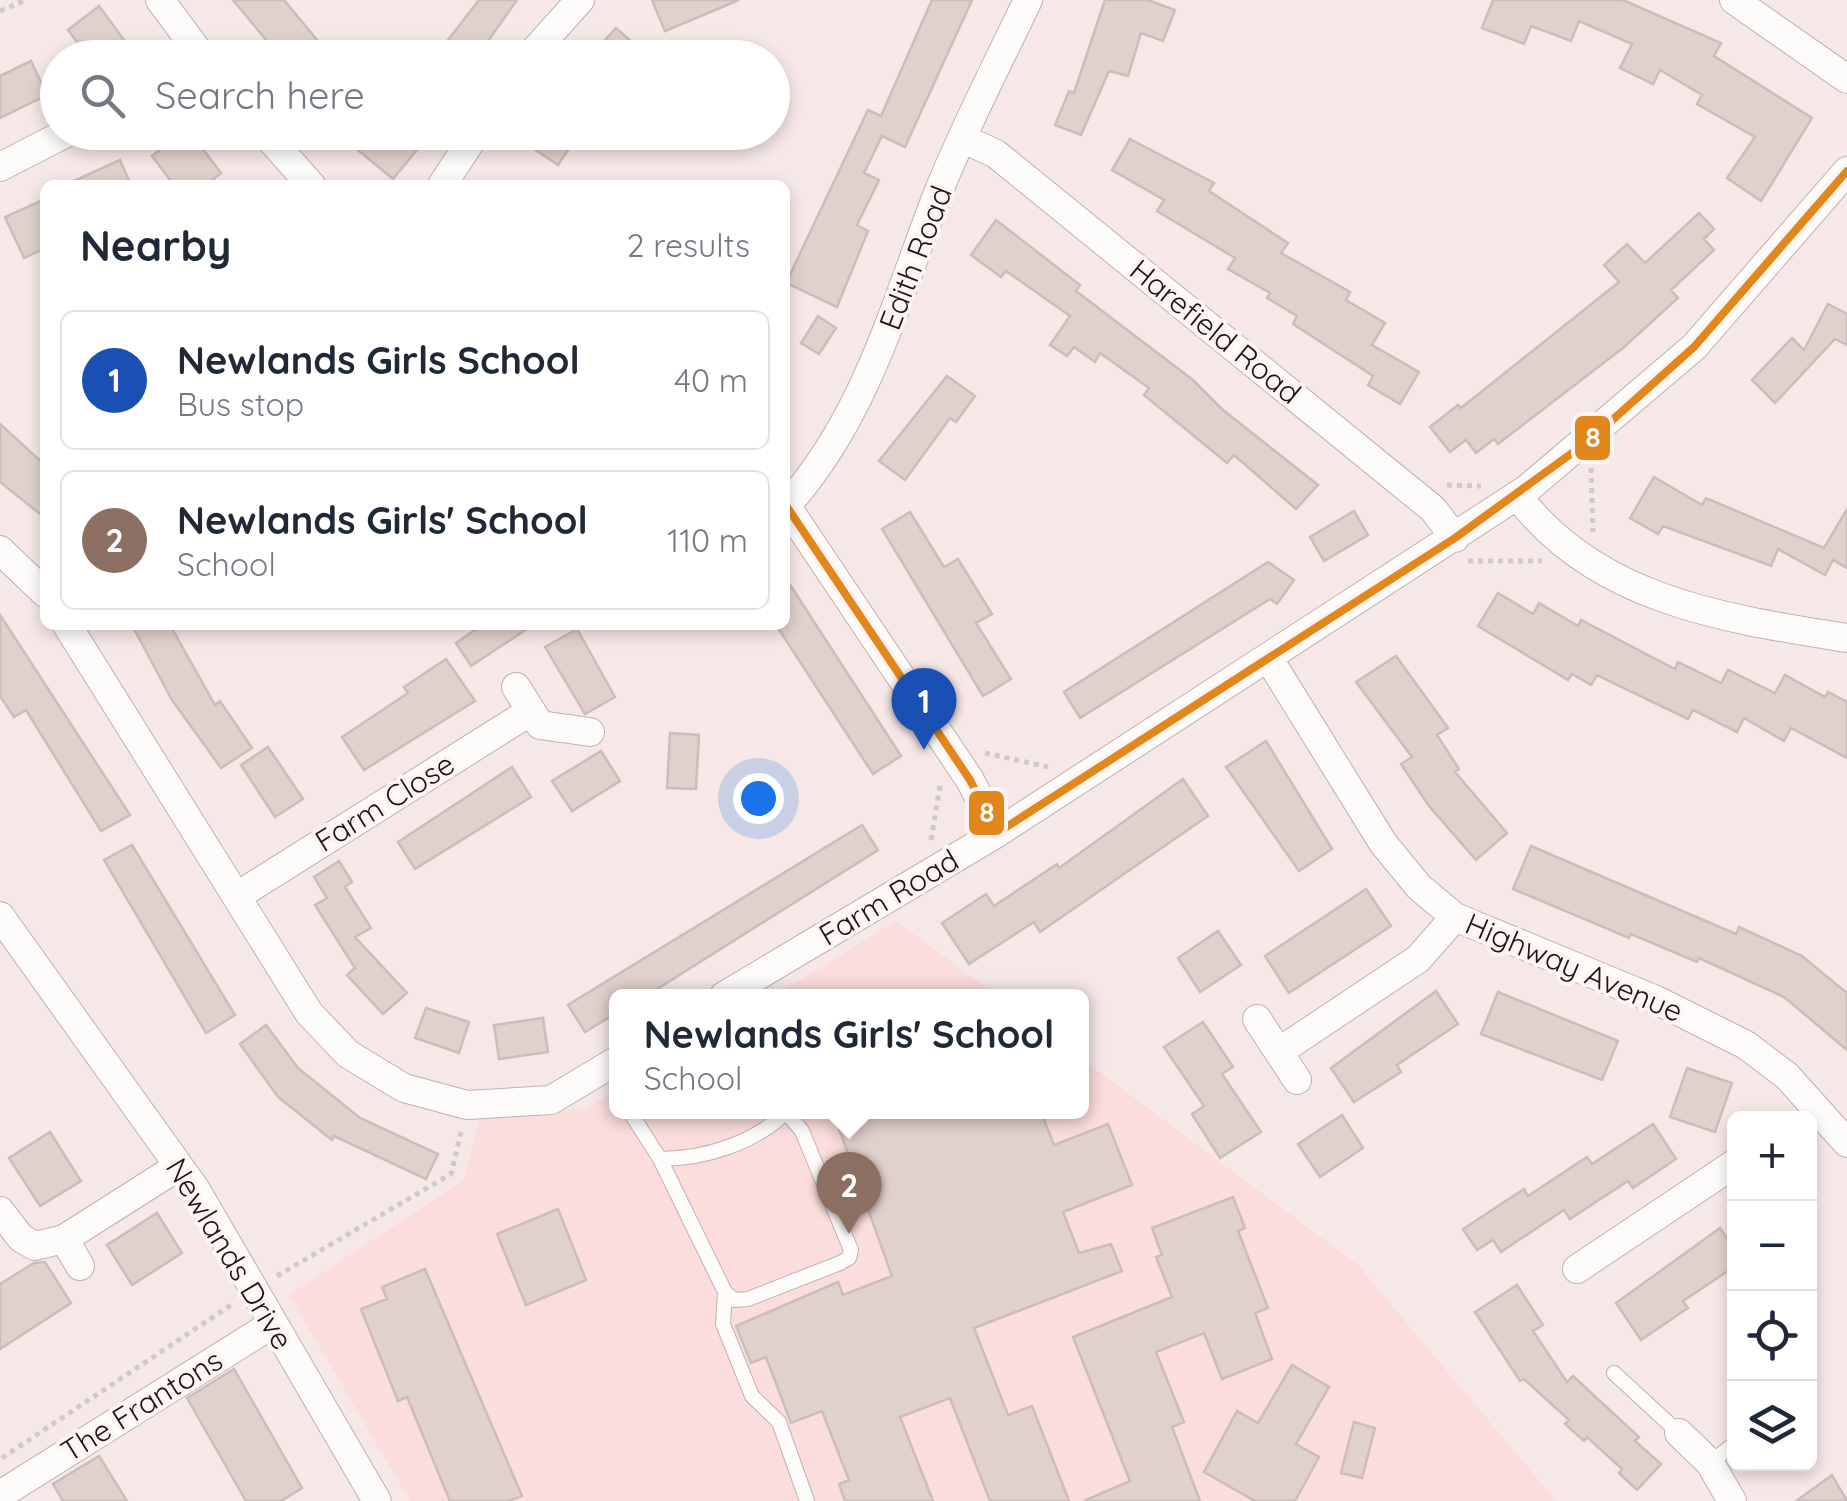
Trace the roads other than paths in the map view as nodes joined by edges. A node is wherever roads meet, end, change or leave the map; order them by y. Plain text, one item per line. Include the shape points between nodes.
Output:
1 (160, 0) edge
2 (580, 0) edge
3 (1028, 0) edge
4 (1734, 0) edge
5 (189, 40) edge
6 (544, 40) edge
7 (1847, 79) edge
8 (964, 140) junction
9 (40, 146) edge
10 (280, 150) edge
11 (466, 150) edge
12 (0, 167) edge
13 (1847, 170) edge
14 (306, 180) edge
15 (445, 180) edge
16 (1522, 492) junction
17 (790, 501) edge
18 (790, 511) edge
19 (1455, 538) junction
20 (0, 550) edge
21 (40, 587) edge
22 (70, 630) edge
23 (1847, 638) edge
24 (1270, 658) junction
25 (516, 687) dead end
26 (531, 711) junction
27 (590, 732) dead end
28 (997, 833) junction
29 (238, 895) junction
30 (1454, 917) junction
31 (4, 931) edge
32 (736, 989) edge
33 (1257, 1019) dead end
34 (1280, 1052) junction
35 (609, 1073) edge
36 (1298, 1080) dead end
37 (1809, 1111) edge
38 (634, 1119) edge
39 (778, 1119) edge
40 (792, 1119) edge
41 (1817, 1119) edge
42 (1847, 1144) edge
43 (660, 1159) junction
44 (179, 1166) junction
45 (1727, 1169) edge
46 (0, 1211) edge
47 (64, 1239) junction
48 (10, 1244) edge
49 (80, 1266) dead end
50 (1577, 1269) dead end
51 (726, 1292) junction
52 (272, 1325) junction
53 (1614, 1373) dead end
54 (1679, 1433) joint
55 (1727, 1449) edge
56 (1710, 1462) junction
57 (12, 1494) edge
58 (377, 1501) edge
59 (807, 1501) edge
60 (1732, 1501) edge

1 - 5 street
2 - 6 street
3 - 8 street, Edith Road
4 - 7 street
8 - 17 street, Edith Road via 872,376 815,474
8 - 19 street, Harefield Road via 996,154 1434,509
9 - 12 street
10 - 14 street
11 - 15 street
13 - 16 street, Farm Road via 1694,347
16 - 19 street, Farm Road
16 - 23 street via 1531,514 1582,558 1638,590 1729,620
18 - 28 street via 962,768
19 - 24 street, Farm Road
20 - 21 street
22 - 29 street
24 - 28 street, Farm Road
24 - 30 street, Highway Avenue via 1384,843
25 - 26 street
26 - 27 street via 540,725
26 - 29 street, Farm Close
28 - 32 street, Farm Road
29 - 35 street via 309,1013 348,1054 404,1088 467,1105 551,1100
30 - 34 street via 1418,958
30 - 37 street, Highway Avenue via 1656,1000 1746,1045 1787,1076
31 - 44 street, Newlands Drive
33 - 34 street
34 - 36 street
38 - 43 lane
39 - 43 lane via 694,1159
40 - 51 lane via 849,1258 748,1299 734,1300
41 - 42 street, Highway Avenue
43 - 51 lane
44 - 47 street
44 - 52 street, Newlands Drive
45 - 50 street
46 - 48 street
47 - 48 street
47 - 49 street
51 - 59 lane via 723,1324 752,1396 778,1422
52 - 57 street, The Frantons
52 - 58 street, Newlands Drive
53 - 54 lane
54 - 56 street
55 - 56 lane
56 - 60 street

